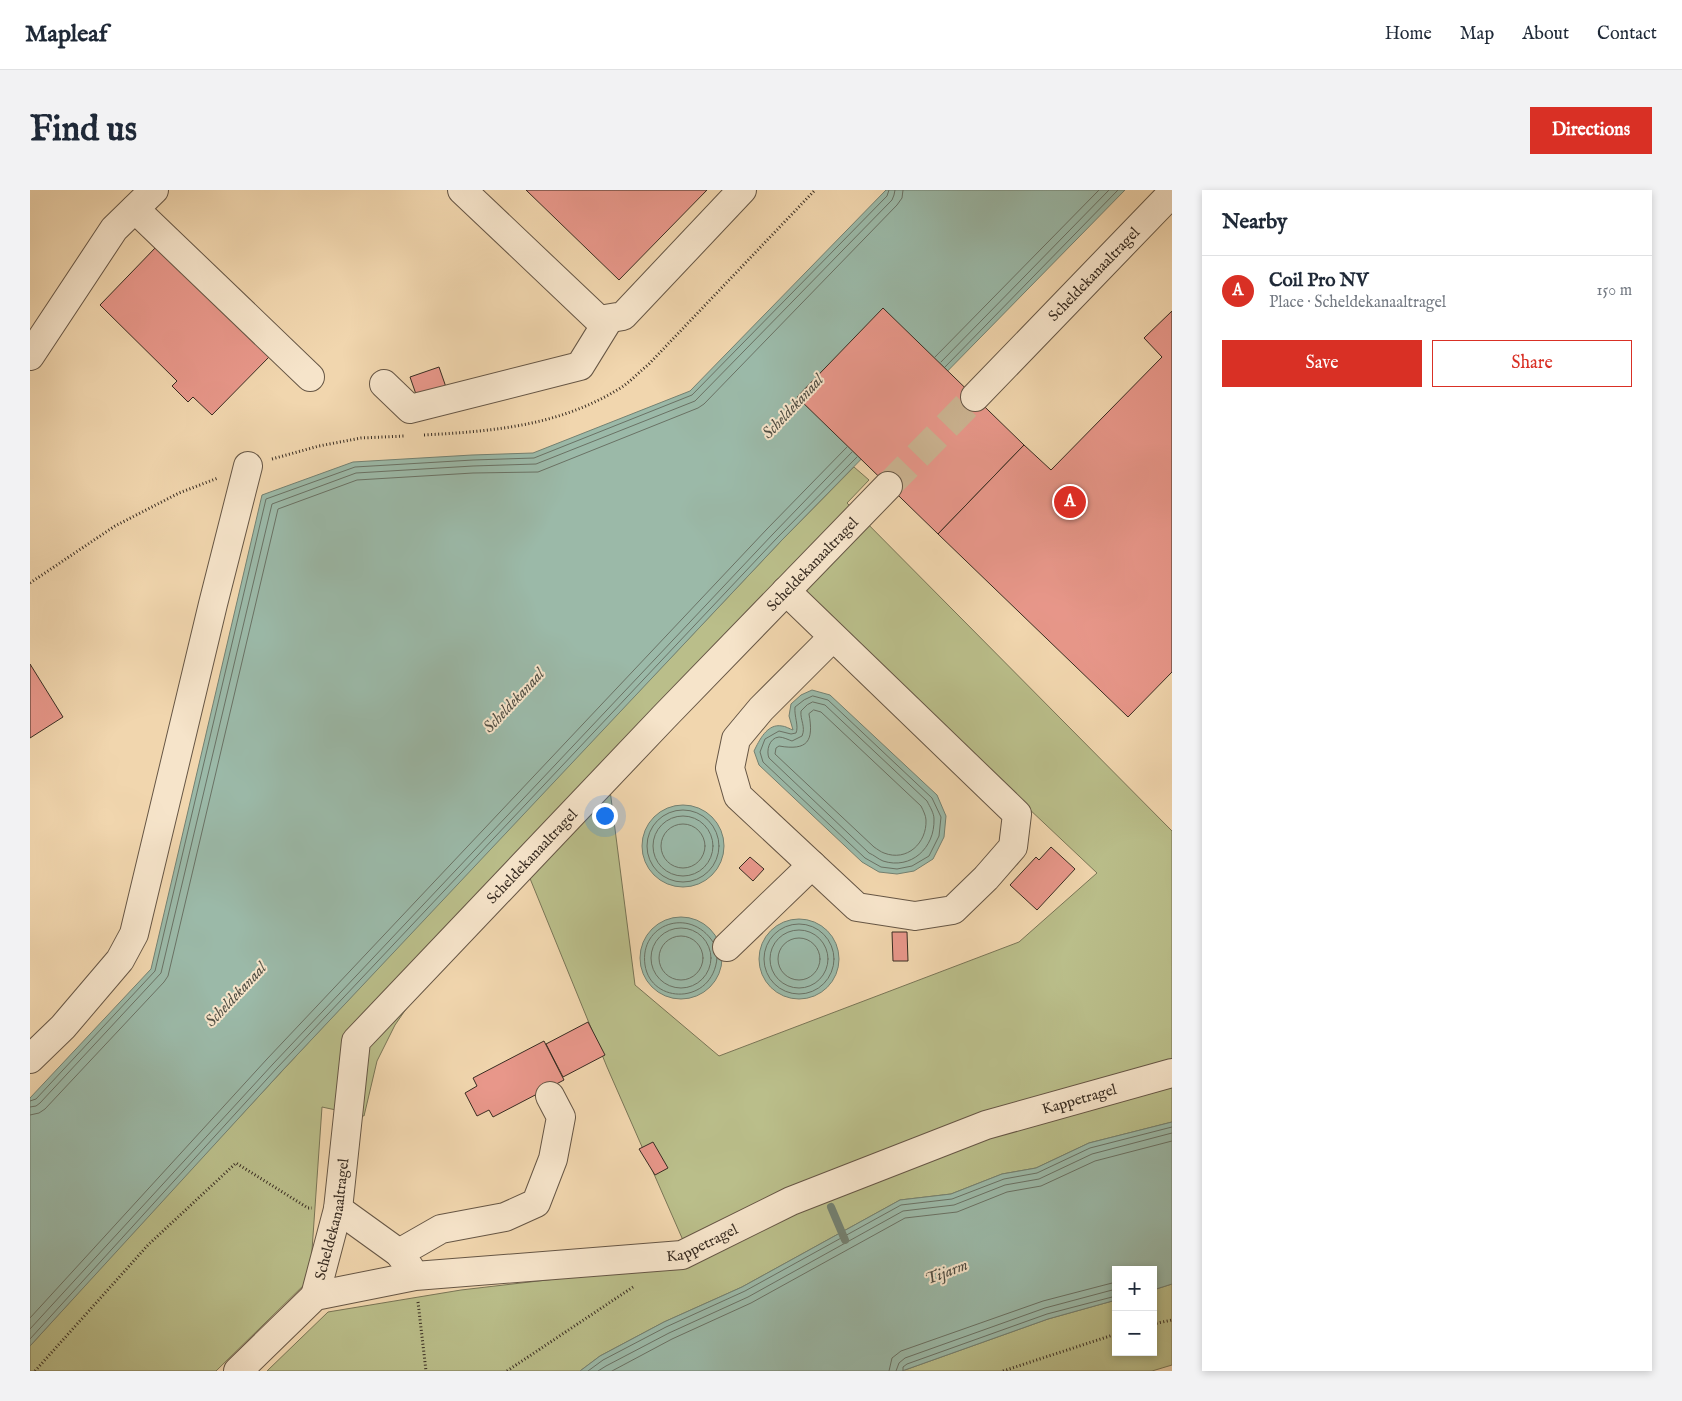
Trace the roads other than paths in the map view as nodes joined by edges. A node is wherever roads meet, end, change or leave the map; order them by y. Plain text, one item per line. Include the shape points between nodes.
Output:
1 (154, 190) edge
2 (462, 190) edge
3 (742, 190) edge
4 (1172, 193) edge
5 (135, 209) junction
6 (609, 318) junction
7 (30, 356) edge
8 (310, 377) dead end
9 (384, 384) dead end
10 (975, 396) tunnel mouth
11 (248, 466) road end
12 (888, 486) tunnel mouth
13 (786, 591) junction
14 (833, 637) junction
15 (812, 865) junction
16 (727, 947) dead end
17 (30, 1059) edge
18 (1172, 1074) edge
19 (550, 1096) dead end
20 (338, 1209) junction
21 (398, 1253) junction
22 (427, 1275) junction
23 (315, 1296) junction
24 (238, 1371) edge

1 - 5 street
2 - 6 street via 599,320
3 - 6 street via 623,316
4 - 10 street, Scheldekanaaltragel
5 - 7 street via 114,229
5 - 8 street
6 - 9 street via 580,366 410,409
11 - 17 street via 134,934 120,960 63,1027
12 - 13 street, Scheldekanaaltragel
13 - 14 street
13 - 20 street, Scheldekanaaltragel via 356,1041
14 - 15 street via 736,738 730,768 738,796
14 - 15 street via 1017,814 1013,847 953,910 915,916 857,907
15 - 16 street
18 - 22 street, Kappetragel via 986,1125 791,1201 682,1255
19 - 21 street via 561,1117 553,1158 536,1202 505,1217 441,1229
20 - 21 street
20 - 23 street, Scheldekanaaltragel
21 - 22 street
22 - 23 street, Kappetragel
23 - 24 street

